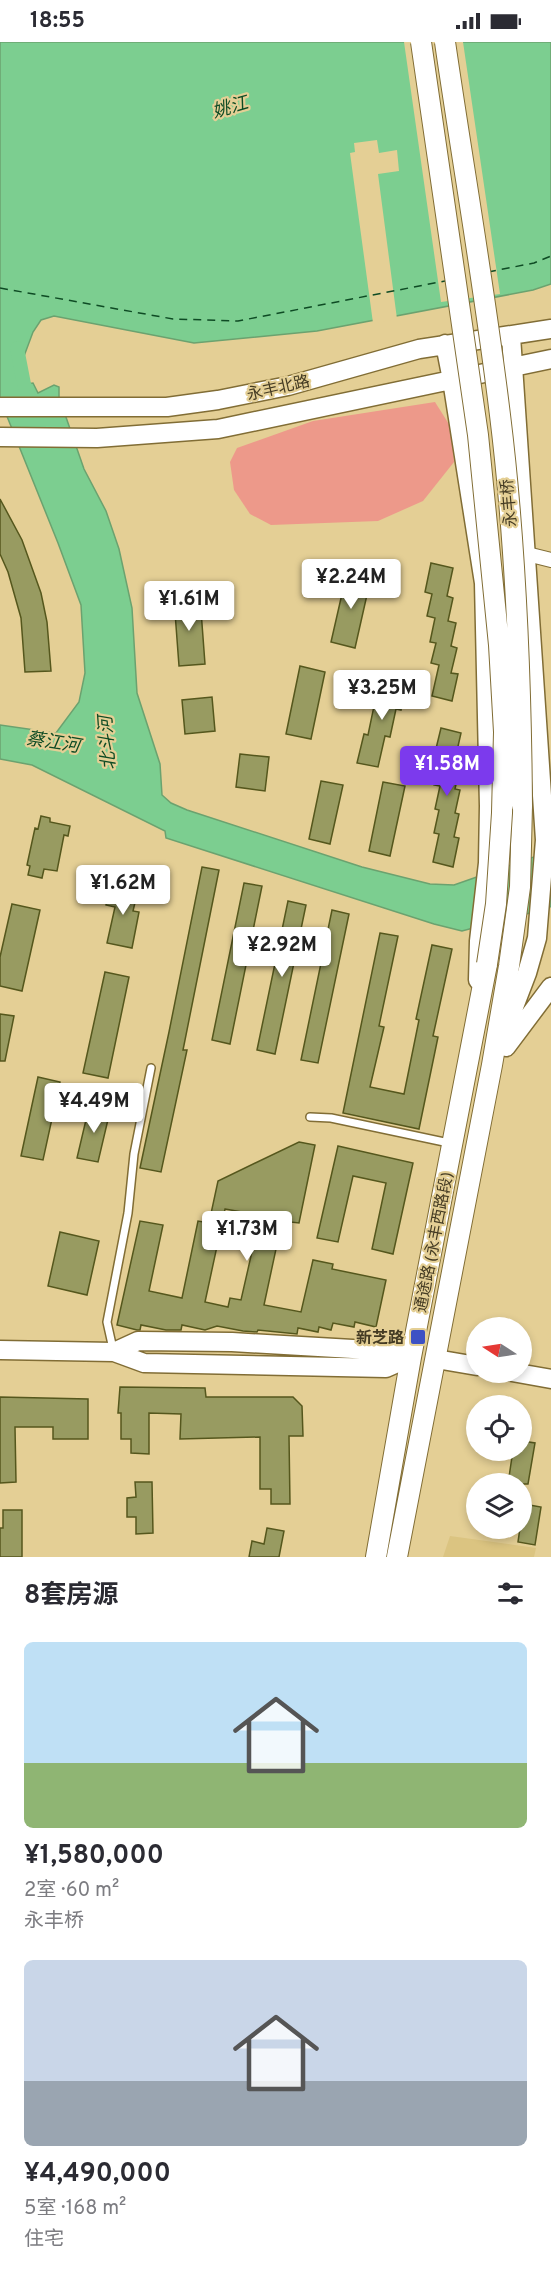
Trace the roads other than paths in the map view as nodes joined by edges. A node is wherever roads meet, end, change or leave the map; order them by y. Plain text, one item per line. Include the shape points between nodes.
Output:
1 (420, 42) edge
2 (445, 42) edge
3 (551, 329) edge
4 (511, 336) junction
5 (445, 344) junction
6 (551, 359) edge
7 (513, 367) junction
8 (452, 380) junction
9 (0, 407) edge
10 (0, 437) edge
11 (527, 554) junction
12 (551, 560) edge
13 (487, 964) joint
14 (509, 966) joint
15 (551, 987) edge
16 (478, 1006) junction
17 (492, 1065) junction
18 (151, 1068) dead end
19 (310, 1117) dead end
20 (452, 1143) junction
21 (0, 1350) edge
22 (114, 1352) junction
23 (411, 1357) junction
24 (436, 1359) junction
25 (466, 1364) edge
26 (532, 1376) edge
27 (551, 1379) edge
28 (376, 1557) edge
29 (397, 1557) edge

1 - 13 main road, 永丰桥, bridge via 478,435 500,645 502,813 496,904
2 - 14 main road, 永丰桥, bridge via 500,416 516,602 522,805 520,887
3 - 4 main road, 永丰北路
4 - 5 main road, 永丰北路
4 - 7 main road
5 - 8 main road
5 - 9 main road, 永丰北路 via 288,386 218,400 167,407
6 - 7 main road, 永丰北路
7 - 8 main road, 永丰北路
7 - 11 main road
8 - 10 main road, 永丰北路 via 218,429 97,438
8 - 16 main road via 484,583 488,863 478,941
11 - 12 street
11 - 17 main road via 545,840 537,938
13 - 16 main road, 通途路 (永丰西路段)
14 - 17 main road, 通途路 (永丰西路段)
15 - 17 main road
16 - 20 main road, 通途路 (永丰西路段)
17 - 24 main road, 通途路 (永丰西路段)
18 - 22 lane via 108,1322
19 - 20 lane
20 - 23 main road, 通途路 (永丰西路段)
21 - 22 main road
22 - 23 main road via 138,1341 232,1342 387,1351
23 - 28 main road, 通途路 (永丰西路段)
24 - 25 main road
24 - 29 main road, 通途路 (永丰西路段)
26 - 27 main road

